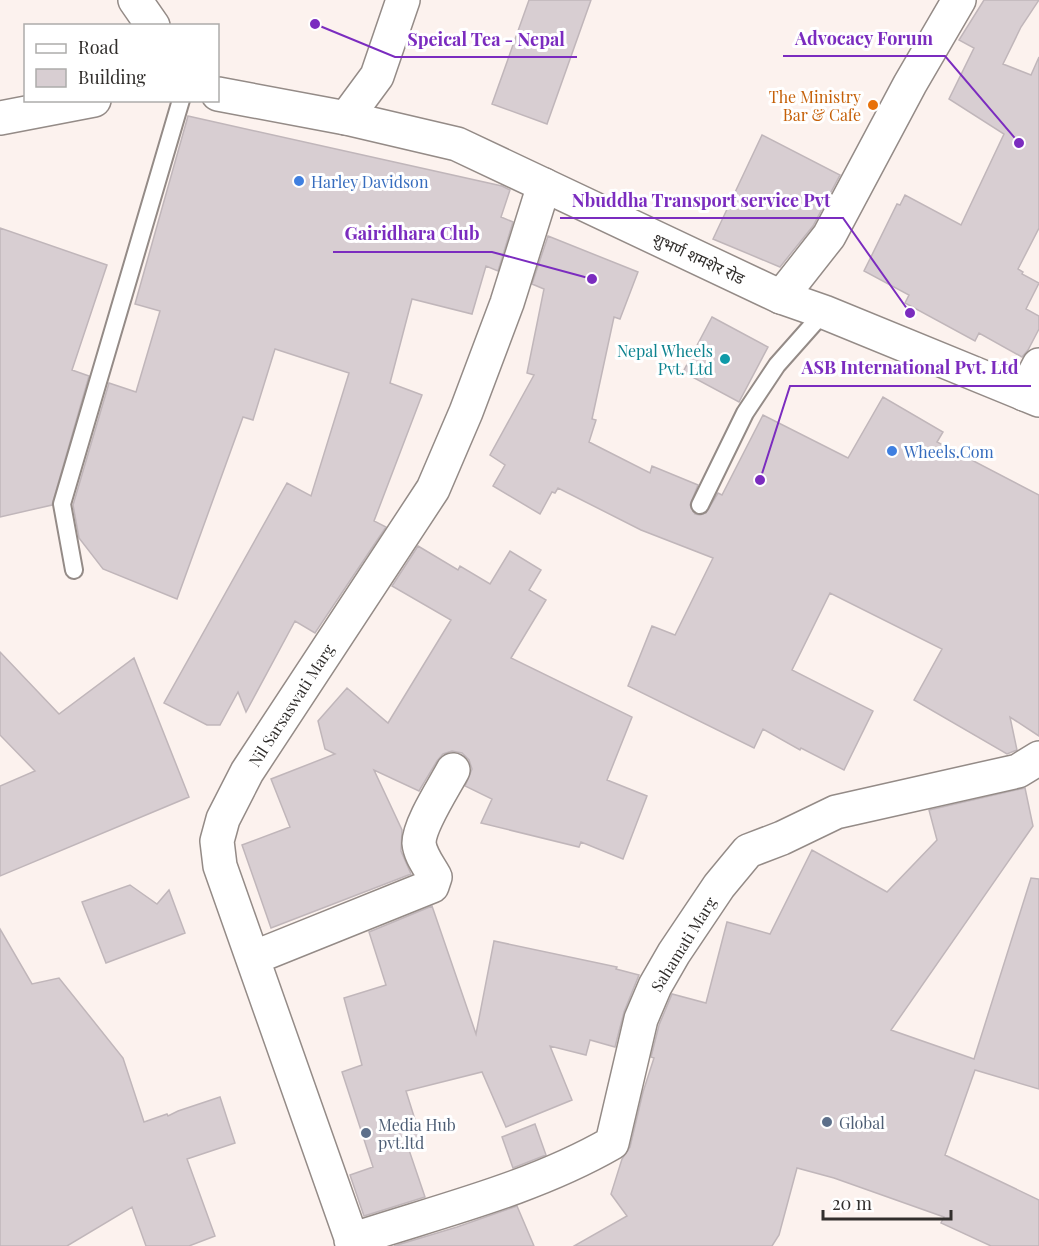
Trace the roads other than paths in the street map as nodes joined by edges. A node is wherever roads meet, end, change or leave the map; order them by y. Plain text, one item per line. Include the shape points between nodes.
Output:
1 (135, 0) edge
2 (404, 0) edge
3 (959, 0) edge
4 (152, 24) edge
5 (219, 94) edge
6 (84, 102) edge
7 (180, 102) edge
8 (0, 118) edge
9 (346, 118) junction
10 (544, 185) junction
11 (781, 297) junction
12 (824, 312) junction
13 (1039, 365) edge
14 (1032, 397) edge
15 (700, 505) dead end
16 (74, 570) dead end
17 (1039, 758) edge
18 (453, 770) dead end
19 (253, 958) junction
20 (352, 1243) edge

1 - 4 street
2 - 9 street via 377,76
3 - 11 street via 829,236
5 - 9 street, शुभर्ण शमशेर रोड
6 - 8 street
7 - 16 lane via 62,504
9 - 10 street, शुभर्ण शमशेर रोड via 457,144
10 - 11 street, शुभर्ण शमशेर रोड
10 - 19 street, Nil Sarsaswati Marg via 507,303 433,489 248,772 223,819 217,842 220,866
11 - 12 street, शुभर्ण शमशेर रोड
12 - 14 street, शुभर्ण शमशेर रोड
12 - 15 lane via 777,365 745,413
13 - 14 street
17 - 20 street, Sahamati Marg via 1018,771 836,812 748,851 719,886 655,986 641,1019 612,1143 580,1161 512,1188
18 - 19 street via 419,842 435,877 432,886
19 - 20 street, Nil Sarsaswati Marg

